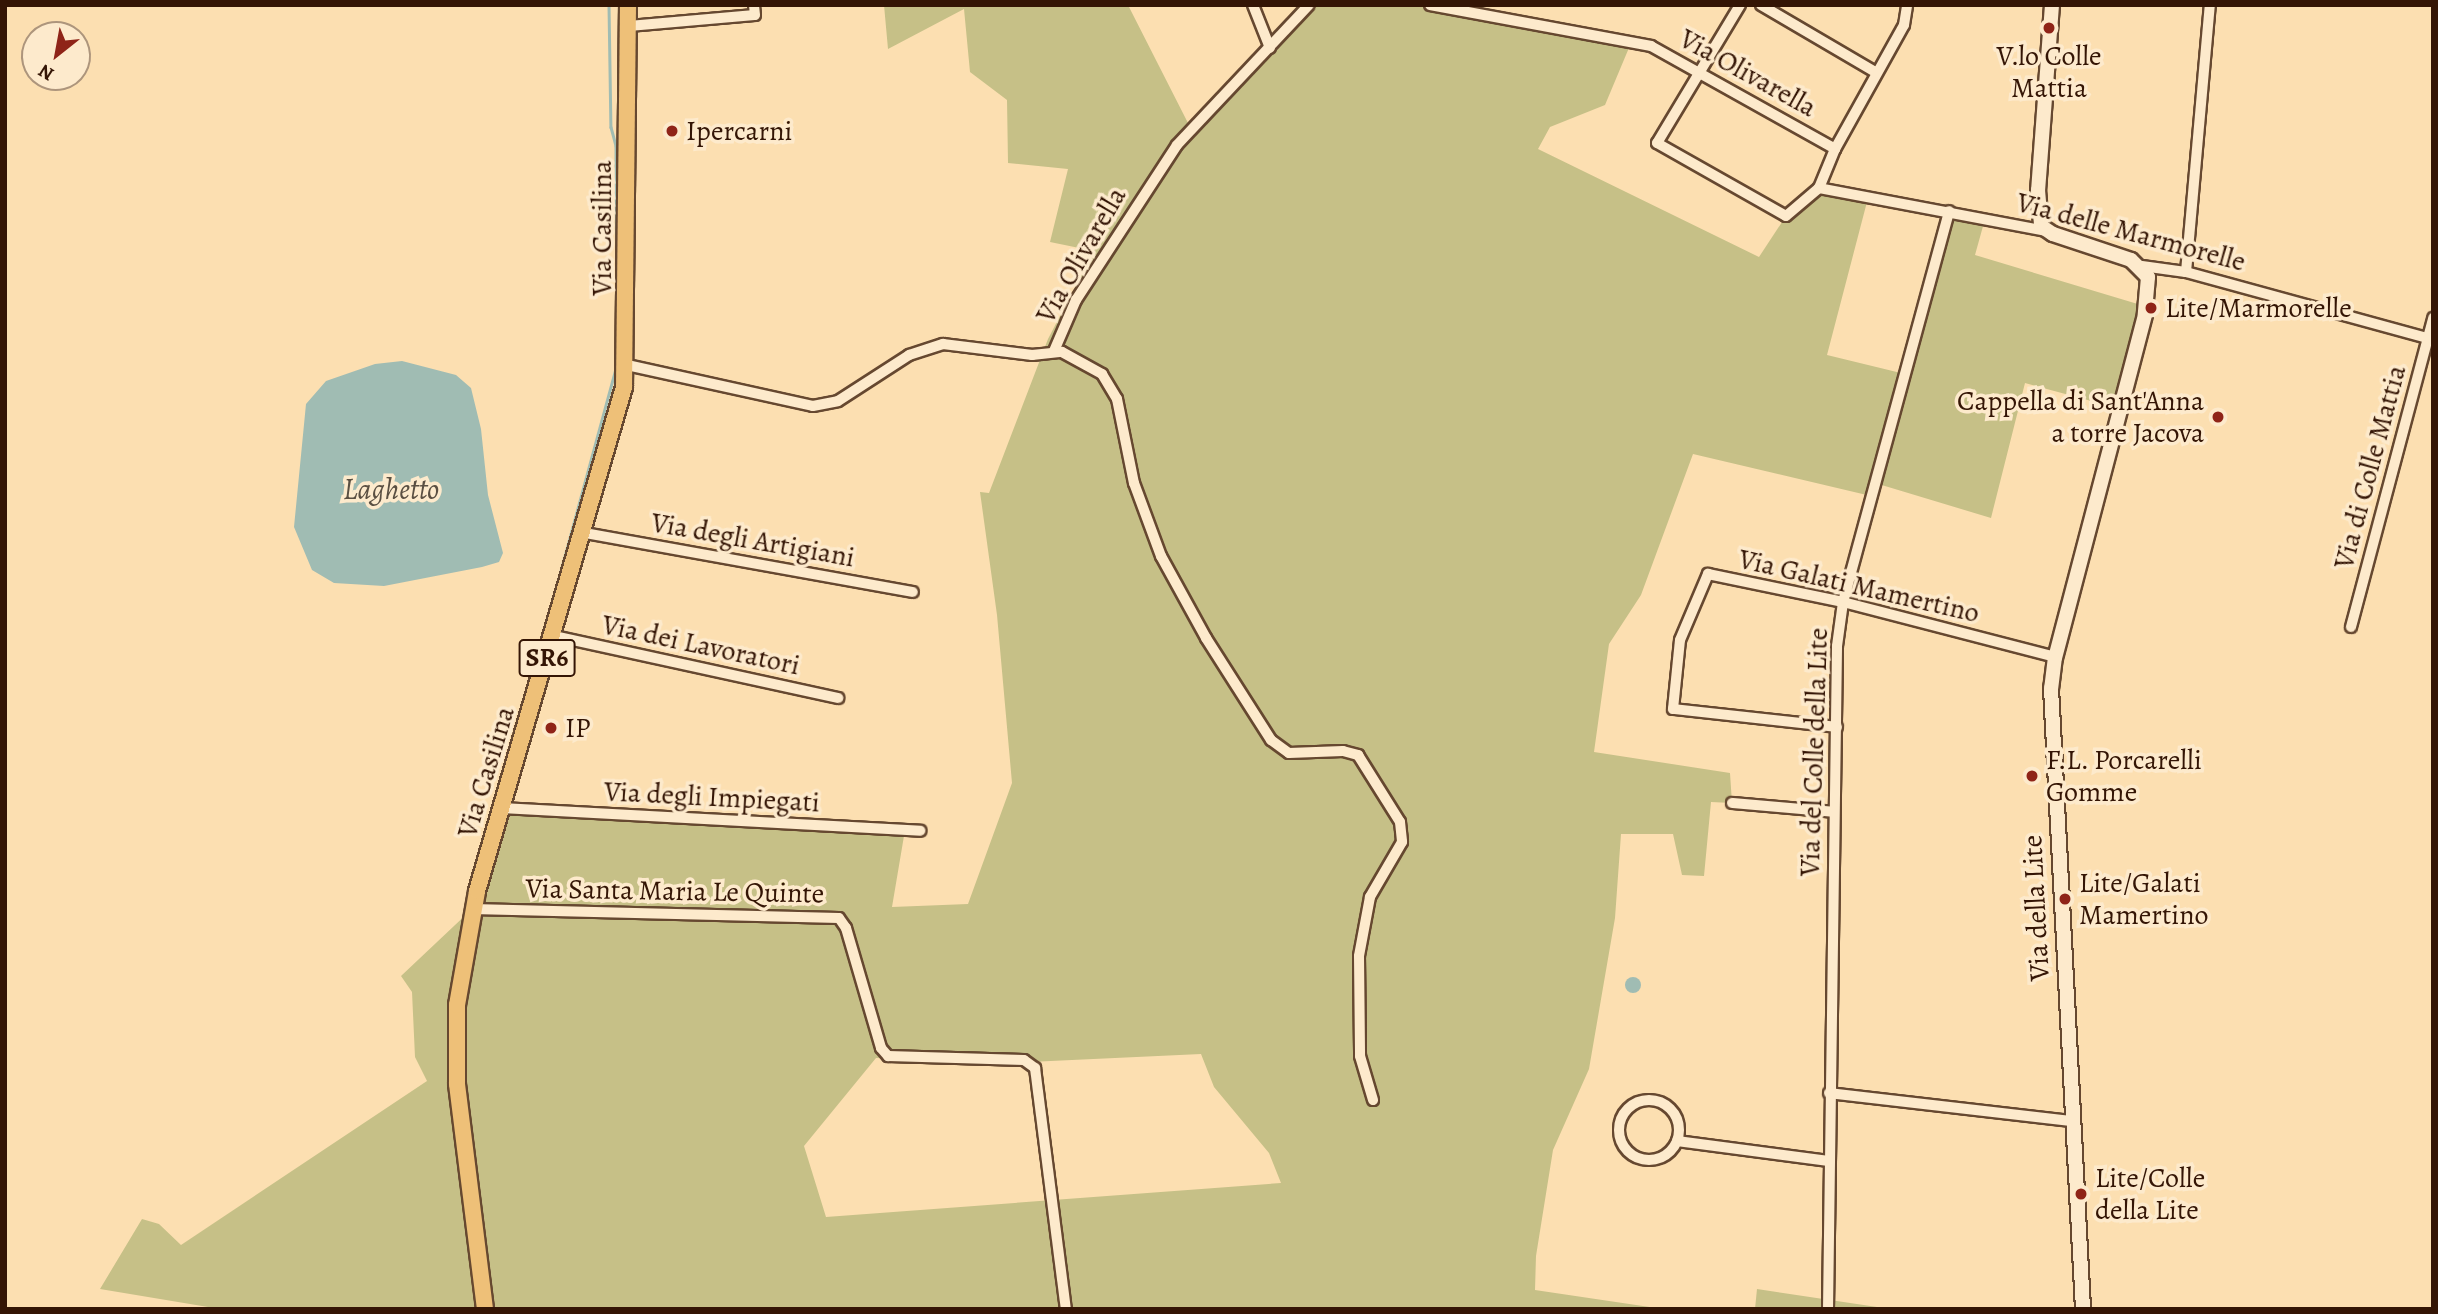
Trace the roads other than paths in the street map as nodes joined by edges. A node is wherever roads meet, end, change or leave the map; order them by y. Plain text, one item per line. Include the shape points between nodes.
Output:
1 (628, 5) edge
2 (1309, 5) edge
3 (1430, 5) edge
4 (1740, 5) edge
5 (1761, 5) edge
6 (1907, 5) edge
7 (2052, 5) edge
8 (2210, 5) edge
9 (1255, 7) edge
10 (754, 10) edge
11 (629, 26) junction
12 (1270, 48) junction
13 (1698, 71) junction
14 (1877, 73) junction
15 (1835, 149) junction
16 (1819, 188) junction
17 (1950, 211) junction
18 (2046, 231) junction
19 (2142, 266) junction
20 (2186, 272) junction
21 (2433, 318) edge
22 (2427, 338) junction
23 (1054, 351) junction
24 (627, 365) junction
25 (585, 533) junction
26 (913, 592) dead end
27 (1843, 602) junction
28 (2351, 627) dead end
29 (554, 636) junction
30 (2055, 657) junction
31 (838, 698) dead end
32 (1837, 727) junction
33 (1732, 803) dead end
34 (502, 808) junction
35 (1834, 812) junction
36 (920, 831) dead end
37 (472, 909) junction
38 (1829, 1093) junction
39 (1373, 1100) dead end
40 (2072, 1121) junction
41 (1677, 1141) junction
42 (1829, 1161) junction
43 (485, 1309) edge
44 (1066, 1309) edge
45 (1828, 1309) edge
46 (2083, 1309) edge

1 - 11 main road, Via Casilina / SR6
2 - 12 street, Via Olivarella
3 - 13 street, Via Olivarella via 1651,46
4 - 13 street
5 - 14 street
6 - 14 street via 1903,25
7 - 18 street via 2038,190 2040,226
8 - 20 street
9 - 12 street
10 - 11 street
11 - 24 main road, Via Casilina / SR6
12 - 23 street, Via Olivarella via 1177,145 1151,180 1076,300
13 - 15 street, Via Olivarella
13 - 16 street via 1657,144 1786,216
14 - 15 street
15 - 16 street
16 - 17 street, Via delle Marmorelle
17 - 18 street, Via delle Marmorelle
17 - 27 street, Via del Colle della Lite
18 - 19 street, Via delle Marmorelle
19 - 20 street, Via delle Marmorelle
19 - 30 street, Via della Lite via 2148,277 2146,315
20 - 22 street, Via delle Marmorelle
21 - 22 street, Via di Colle Mattia
22 - 28 street, Via di Colle Mattia
23 - 24 street, Via Olivarella via 1032,355 971,344 927,347 844,398 813,407
23 - 39 street via 1084,361 1110,384 1134,483 1157,548 1206,638 1273,743 1289,753 1343,751 1358,755 1399,819 1402,842 1370,897 1358,963 1360,1060
24 - 25 main road, Via Casilina / SR6
25 - 26 street, Via degli Artigiani
25 - 29 main road, Via Casilina / SR6
27 - 30 street, Via Galati Mamertino
27 - 32 street, Via del Colle della Lite via 1837,646
27 - 32 street, Via Galati Mamertino via 1708,574 1680,640 1673,709
29 - 31 street, Via dei Lavoratori
29 - 34 main road, Via Casilina / SR6
30 - 40 street, Via della Lite via 2052,764
32 - 35 street, Via del Colle della Lite
33 - 35 street
34 - 36 street, Via degli Impiegati
34 - 37 main road, Via Casilina / SR6
35 - 38 street, Via del Colle della Lite
37 - 43 main road, Via Casilina / SR6 via 455,1048
37 - 44 street, Via Santa Maria Le Quinte via 839,918 846,928 881,1048 888,1056 1024,1060 1035,1068
38 - 40 street
38 - 42 street, Via del Colle della Lite
40 - 46 street, Via della Lite
41 - 41 street via 1666,1155 1640,1158 1626,1148 1620,1123 1639,1102 1658,1102 1674,1113
41 - 42 street
42 - 45 street, Via del Colle della Lite

